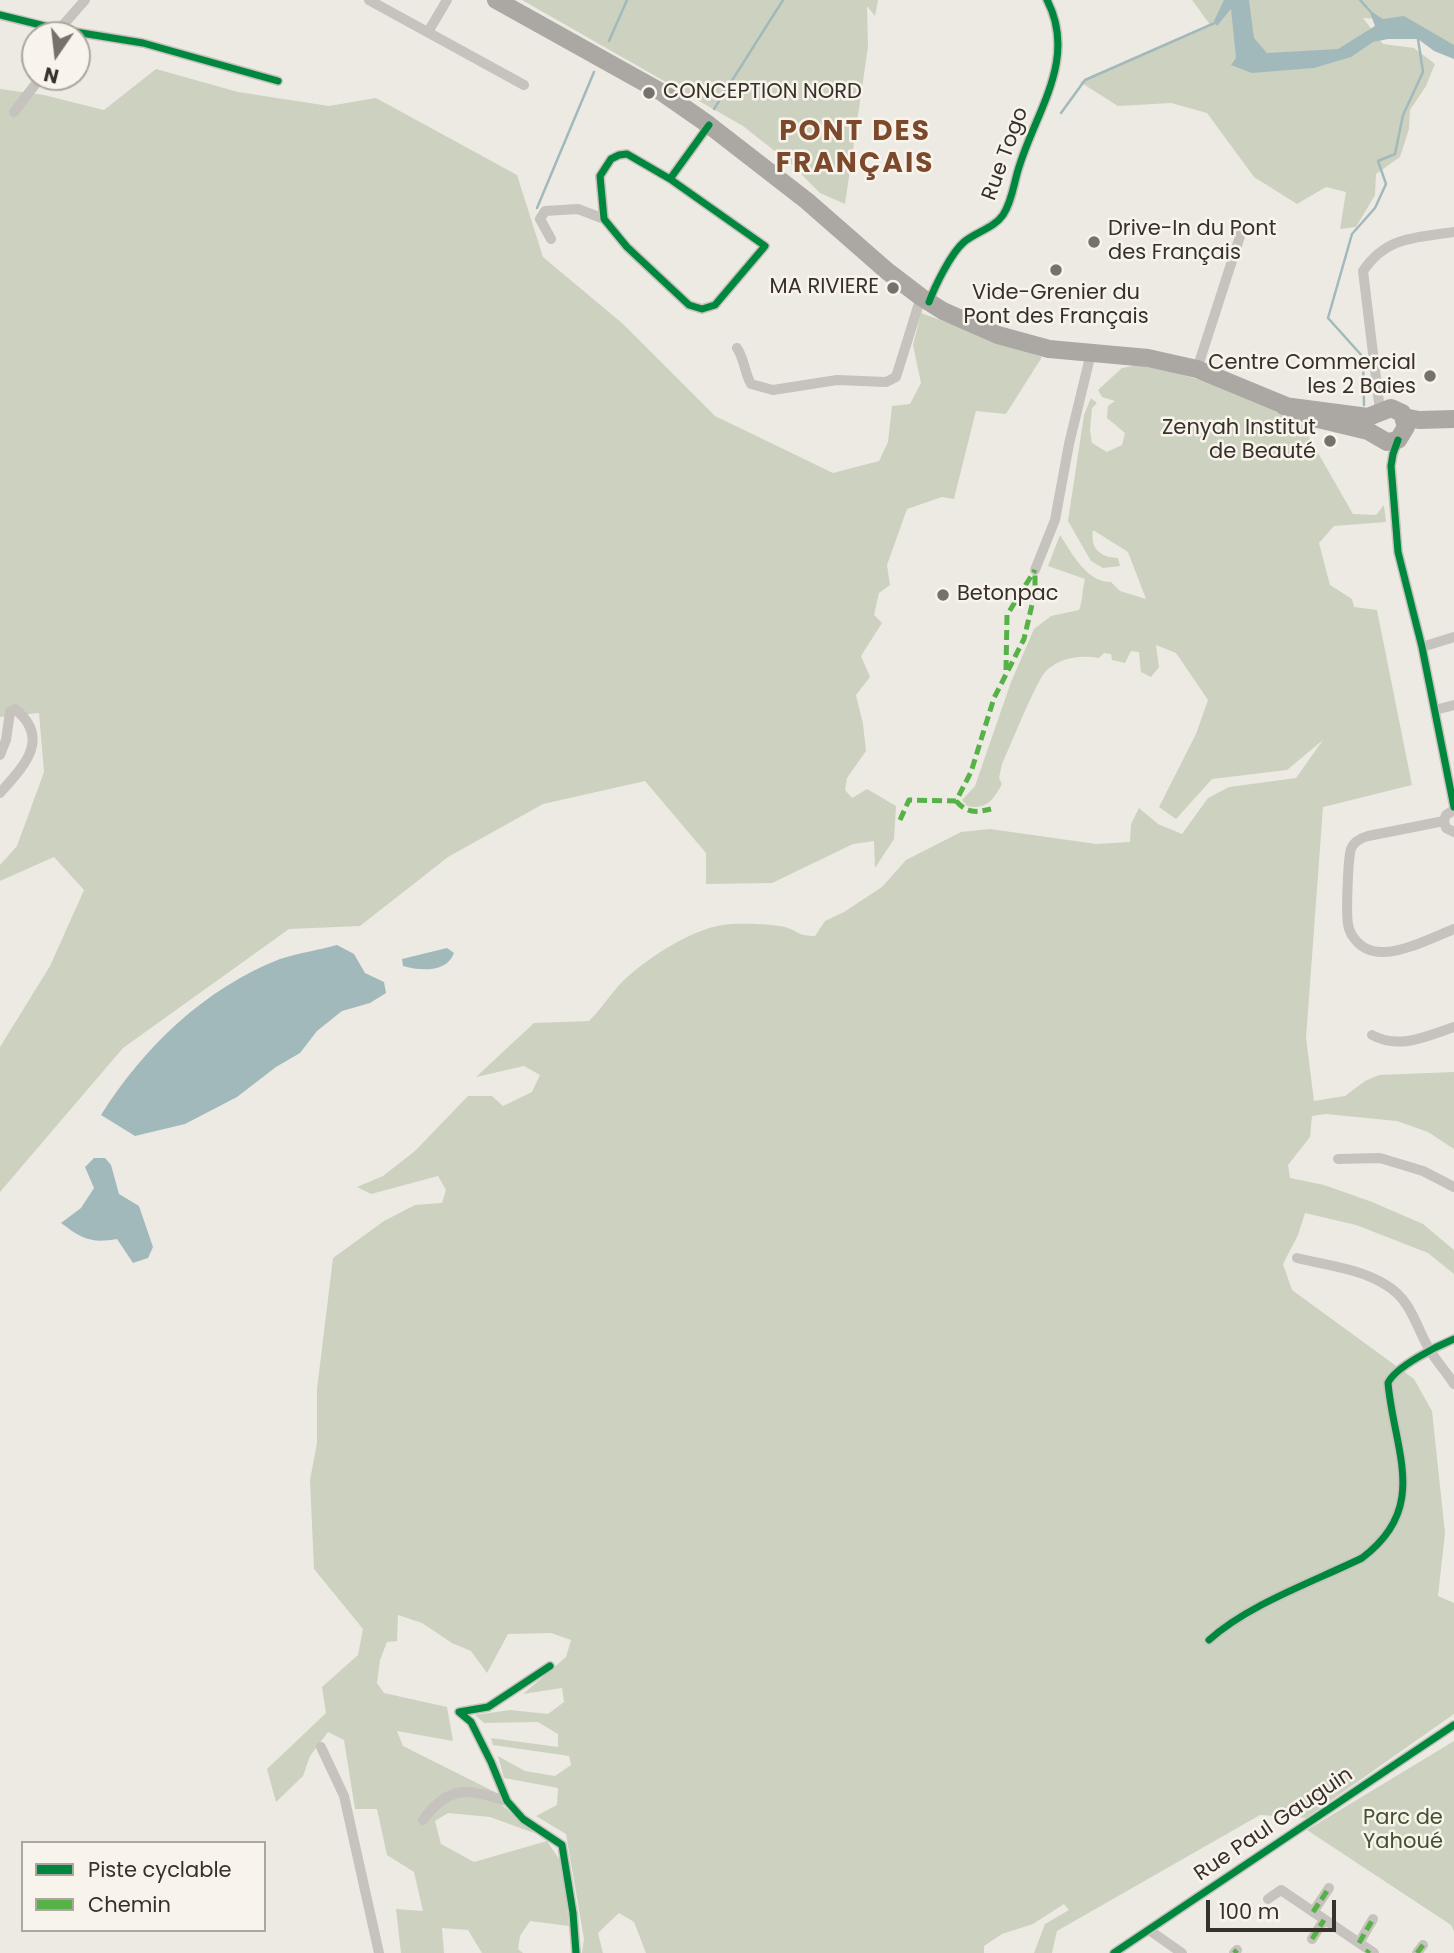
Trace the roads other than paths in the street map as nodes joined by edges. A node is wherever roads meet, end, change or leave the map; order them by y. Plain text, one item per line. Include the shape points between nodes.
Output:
1 (85, 0) edge
2 (369, 0) edge
3 (447, 0) edge
4 (496, 0) edge
5 (1047, 0) edge
6 (0, 15) edge
7 (21, 21) edge
8 (67, 21) edge
9 (428, 32) junction
10 (91, 36) edge
11 (278, 81) dead end
12 (524, 85) dead end
13 (30, 91) edge
14 (14, 112) dead end
15 (709, 125) junction
16 (670, 179) junction
17 (604, 219) junction
18 (1243, 227) dead end
19 (1454, 232) edge
20 (551, 239) dead end
21 (927, 298) junction
22 (737, 348) dead end
23 (1091, 353) junction
24 (1197, 369) junction
25 (1454, 419) edge
26 (1389, 425) junction
27 (1454, 429) edge
28 (1035, 570) dead end
29 (1454, 636) edge
30 (1422, 647) junction
31 (1454, 705) edge
32 (1435, 710) junction
33 (0, 755) edge
34 (0, 793) edge
35 (1454, 809) edge
36 (1444, 821) junction
37 (1454, 832) edge
38 (1454, 929) edge
39 (1454, 1027) edge
40 (1372, 1035) dead end
41 (1338, 1159) dead end
42 (1454, 1187) edge
43 (1297, 1258) dead end
44 (1454, 1339) edge
45 (1430, 1350) junction
46 (1454, 1384) edge
47 (1209, 1640) dead end
48 (550, 1666) dead end
49 (1454, 1725) edge
50 (321, 1747) dead end
51 (507, 1801) junction
52 (423, 1819) dead end
53 (1329, 1888) dead end
54 (1268, 1899) dead end
55 (1313, 1912) junction
56 (1373, 1919) dead end
57 (1324, 1920) junction
58 (1149, 1930) junction
59 (1312, 1939) dead end
60 (1367, 1950) edge
61 (379, 1953) edge
62 (576, 1953) edge
63 (1114, 1953) edge
64 (1182, 1953) edge

1 - 8 street
2 - 9 street
3 - 9 street
4 - 15 main road via 663,93
5 - 21 street, Rue Togo via 1059,37 1054,76 1005,212 962,244
6 - 7 street
9 - 12 street
10 - 11 street via 143,43
13 - 14 street
15 - 16 street
15 - 21 main road
16 - 17 street via 627,154 611,159 600,176
16 - 17 street via 765,246 715,305 702,309 689,305 626,247
17 - 20 street via 578,209 545,211 540,219
18 - 24 street
19 - 26 street via 1395,242 1363,271 1377,387 1387,402
21 - 22 street, Rue Togo via 896,377 886,382 837,380 773,390 751,384
21 - 23 main road via 973,325 1024,343
23 - 24 main road via 1148,358
23 - 28 street via 1055,520
24 - 26 main road via 1318,419 1368,431
25 - 26 main road
26 - 27 main road
26 - 30 street via 1386,447 1398,552
29 - 30 street
30 - 32 street
31 - 32 street
32 - 35 street
33 - 34 street via 10,712 15,709 31,730 31,752
35 - 36 street
36 - 37 street
36 - 38 street via 1368,836 1355,843 1348,925 1363,948 1381,953
39 - 40 street via 1401,1042
41 - 42 street via 1380,1157
43 - 45 street via 1386,1284 1408,1306
44 - 45 street
45 - 46 street
45 - 47 street via 1396,1372 1388,1383 1404,1485 1386,1536 1362,1558 1259,1606
48 - 51 street via 488,1707 459,1712 471,1722
49 - 58 street, Rue Paul Gauguin
50 - 61 street via 344,1796
51 - 52 street via 463,1792 444,1797
51 - 62 street via 523,1819 562,1845
53 - 55 street
54 - 55 street via 1281,1891
55 - 57 street
56 - 60 street
57 - 59 street
57 - 60 street
58 - 63 street, Rue Paul Gauguin
58 - 64 street

